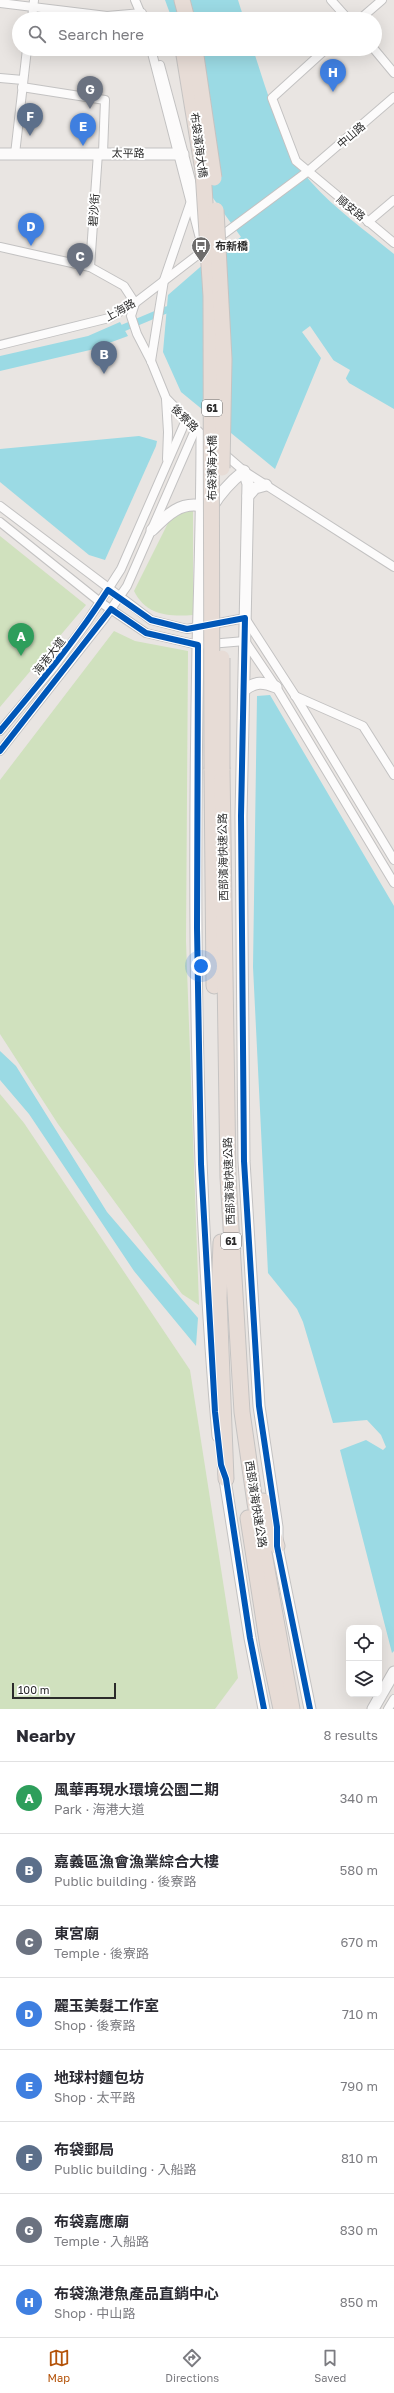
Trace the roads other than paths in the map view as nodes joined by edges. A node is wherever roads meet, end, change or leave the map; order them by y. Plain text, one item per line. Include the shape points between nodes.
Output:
1 (135, 0) edge
2 (172, 0) edge
3 (182, 0) edge
4 (332, 0) edge
5 (382, 0) edge
6 (0, 3) edge
7 (34, 4) edge
8 (83, 12) edge
9 (141, 12) edge
10 (175, 12) edge
11 (185, 12) edge
12 (342, 12) edge
13 (368, 12) edge
14 (26, 56) edge
15 (152, 56) edge
16 (158, 56) edge
17 (184, 56) edge
18 (196, 56) edge
19 (318, 56) edge
20 (380, 56) edge
21 (394, 73) edge
22 (0, 78) edge
23 (22, 83) junction
24 (394, 97) edge
25 (101, 153) junction
26 (0, 154) edge
27 (15, 154) junction
28 (180, 154) junction
29 (307, 172) junction
30 (394, 200) edge
31 (190, 203) junction
32 (368, 222) junction
33 (394, 243) edge
34 (0, 247) edge
35 (203, 251) junction
36 (90, 267) junction
37 (164, 280) junction
38 (135, 303) junction
39 (0, 345) edge
40 (151, 361) junction
41 (166, 398) junction
42 (186, 420) junction
43 (199, 432) junction
44 (167, 465) junction
45 (244, 471) junction
46 (266, 485) junction
47 (248, 496) junction
48 (0, 506) edge
49 (202, 506) junction
50 (0, 522) edge
51 (202, 526) junction
52 (152, 530) junction
53 (394, 567) edge
54 (108, 590) junction
55 (119, 598) junction
56 (100, 602) junction
57 (111, 609) junction
58 (245, 618) junction
59 (200, 628) junction
60 (245, 641) junction
61 (198, 644) junction
62 (276, 687) junction
63 (244, 690) junction
64 (296, 697) junction
65 (0, 730) edge
66 (0, 751) edge
67 (217, 769) junction
68 (394, 775) edge
69 (394, 860) edge
70 (394, 883) edge
71 (221, 1242) junction
72 (236, 1300) junction
73 (226, 1479) junction
74 (277, 1546) junction
75 (394, 1672) edge
76 (394, 1683) edge
77 (394, 1699) edge
78 (264, 1709) edge
79 (281, 1709) edge
80 (292, 1709) edge
81 (310, 1709) edge
82 (373, 1709) edge
83 (378, 1709) edge
84 (388, 1709) edge

1 - 9 street
2 - 10 highway
3 - 11 highway
4 - 12 street
5 - 13 street
6 - 7 street
7 - 8 street
14 - 23 street
15 - 28 street
16 - 28 street
17 - 67 highway, 布袋濱海大橋 / 61, bridge via 204,171 211,296
18 - 67 highway, 布袋濱海大橋 / 61, bridge via 212,155 220,254 224,359
19 - 29 street, 順安路 via 272,98 296,161
20 - 21 street
22 - 23 street
23 - 25 street, 碧沙街 via 105,100
23 - 27 street
24 - 29 street, 中山路
25 - 27 street, 太平路
25 - 28 street, 太平路
25 - 36 street, 碧沙街
26 - 27 street, 太平路
28 - 31 street
28 - 35 street via 200,217
29 - 32 street, 順安路
29 - 35 street, 上海路
30 - 32 street
31 - 35 street
31 - 37 street
32 - 33 street, 順安路
34 - 36 street
35 - 37 street, 上海路
36 - 38 street via 124,286
37 - 38 street, 上海路
37 - 40 street
38 - 39 street, 上海路 via 109,318 87,325
38 - 40 street, 後寮路 via 131,316 136,334
40 - 41 street, 後寮路
41 - 42 street, 後寮路
41 - 44 street
42 - 43 street, 後寮路
42 - 44 street, 海港大道
43 - 45 street, 後寮路
43 - 49 street
43 - 52 street, 海港大道
44 - 54 street, 海港大道 via 121,569
45 - 46 street, 後寮路
45 - 47 street
45 - 51 street via 229,482 207,513
46 - 47 street via 255,488
46 - 53 street, 後寮路
47 - 58 street
48 - 54 street
49 - 51 street
49 - 52 street via 191,503 170,512
50 - 56 street
51 - 59 street
52 - 55 street, 海港大道
54 - 55 street
54 - 56 street, 海港大道
55 - 57 street, 海港大道
55 - 59 street via 151,620 187,629
56 - 57 street
56 - 65 street, 海港大道 via 53,668
57 - 61 street via 146,633
57 - 66 street, 海港大道
58 - 59 street
58 - 60 street
58 - 64 street
59 - 61 street
60 - 61 street
60 - 62 street
60 - 63 street
61 - 73 street via 197,928 201,1164 215,1412 221,1465
62 - 63 street via 262,682 252,684
62 - 64 street
62 - 70 street
63 - 74 street via 241,816 244,1161 259,1406 277,1527
64 - 68 street via 363,726
64 - 69 street
67 - 71 highway, 西部濱海快速公路 / 61 via 217,1142
67 - 72 highway, 西部濱海快速公路 / 61 via 228,1169 232,1273
71 - 73 highway via 220,1305
71 - 79 highway, 西部濱海快速公路 / 61 via 235,1434 256,1574
72 - 74 highway via 250,1442 266,1515
72 - 80 highway, 西部濱海快速公路 / 61 via 242,1412 277,1638
73 - 78 street via 241,1587
74 - 81 street
75 - 82 street
76 - 83 street
77 - 84 street

